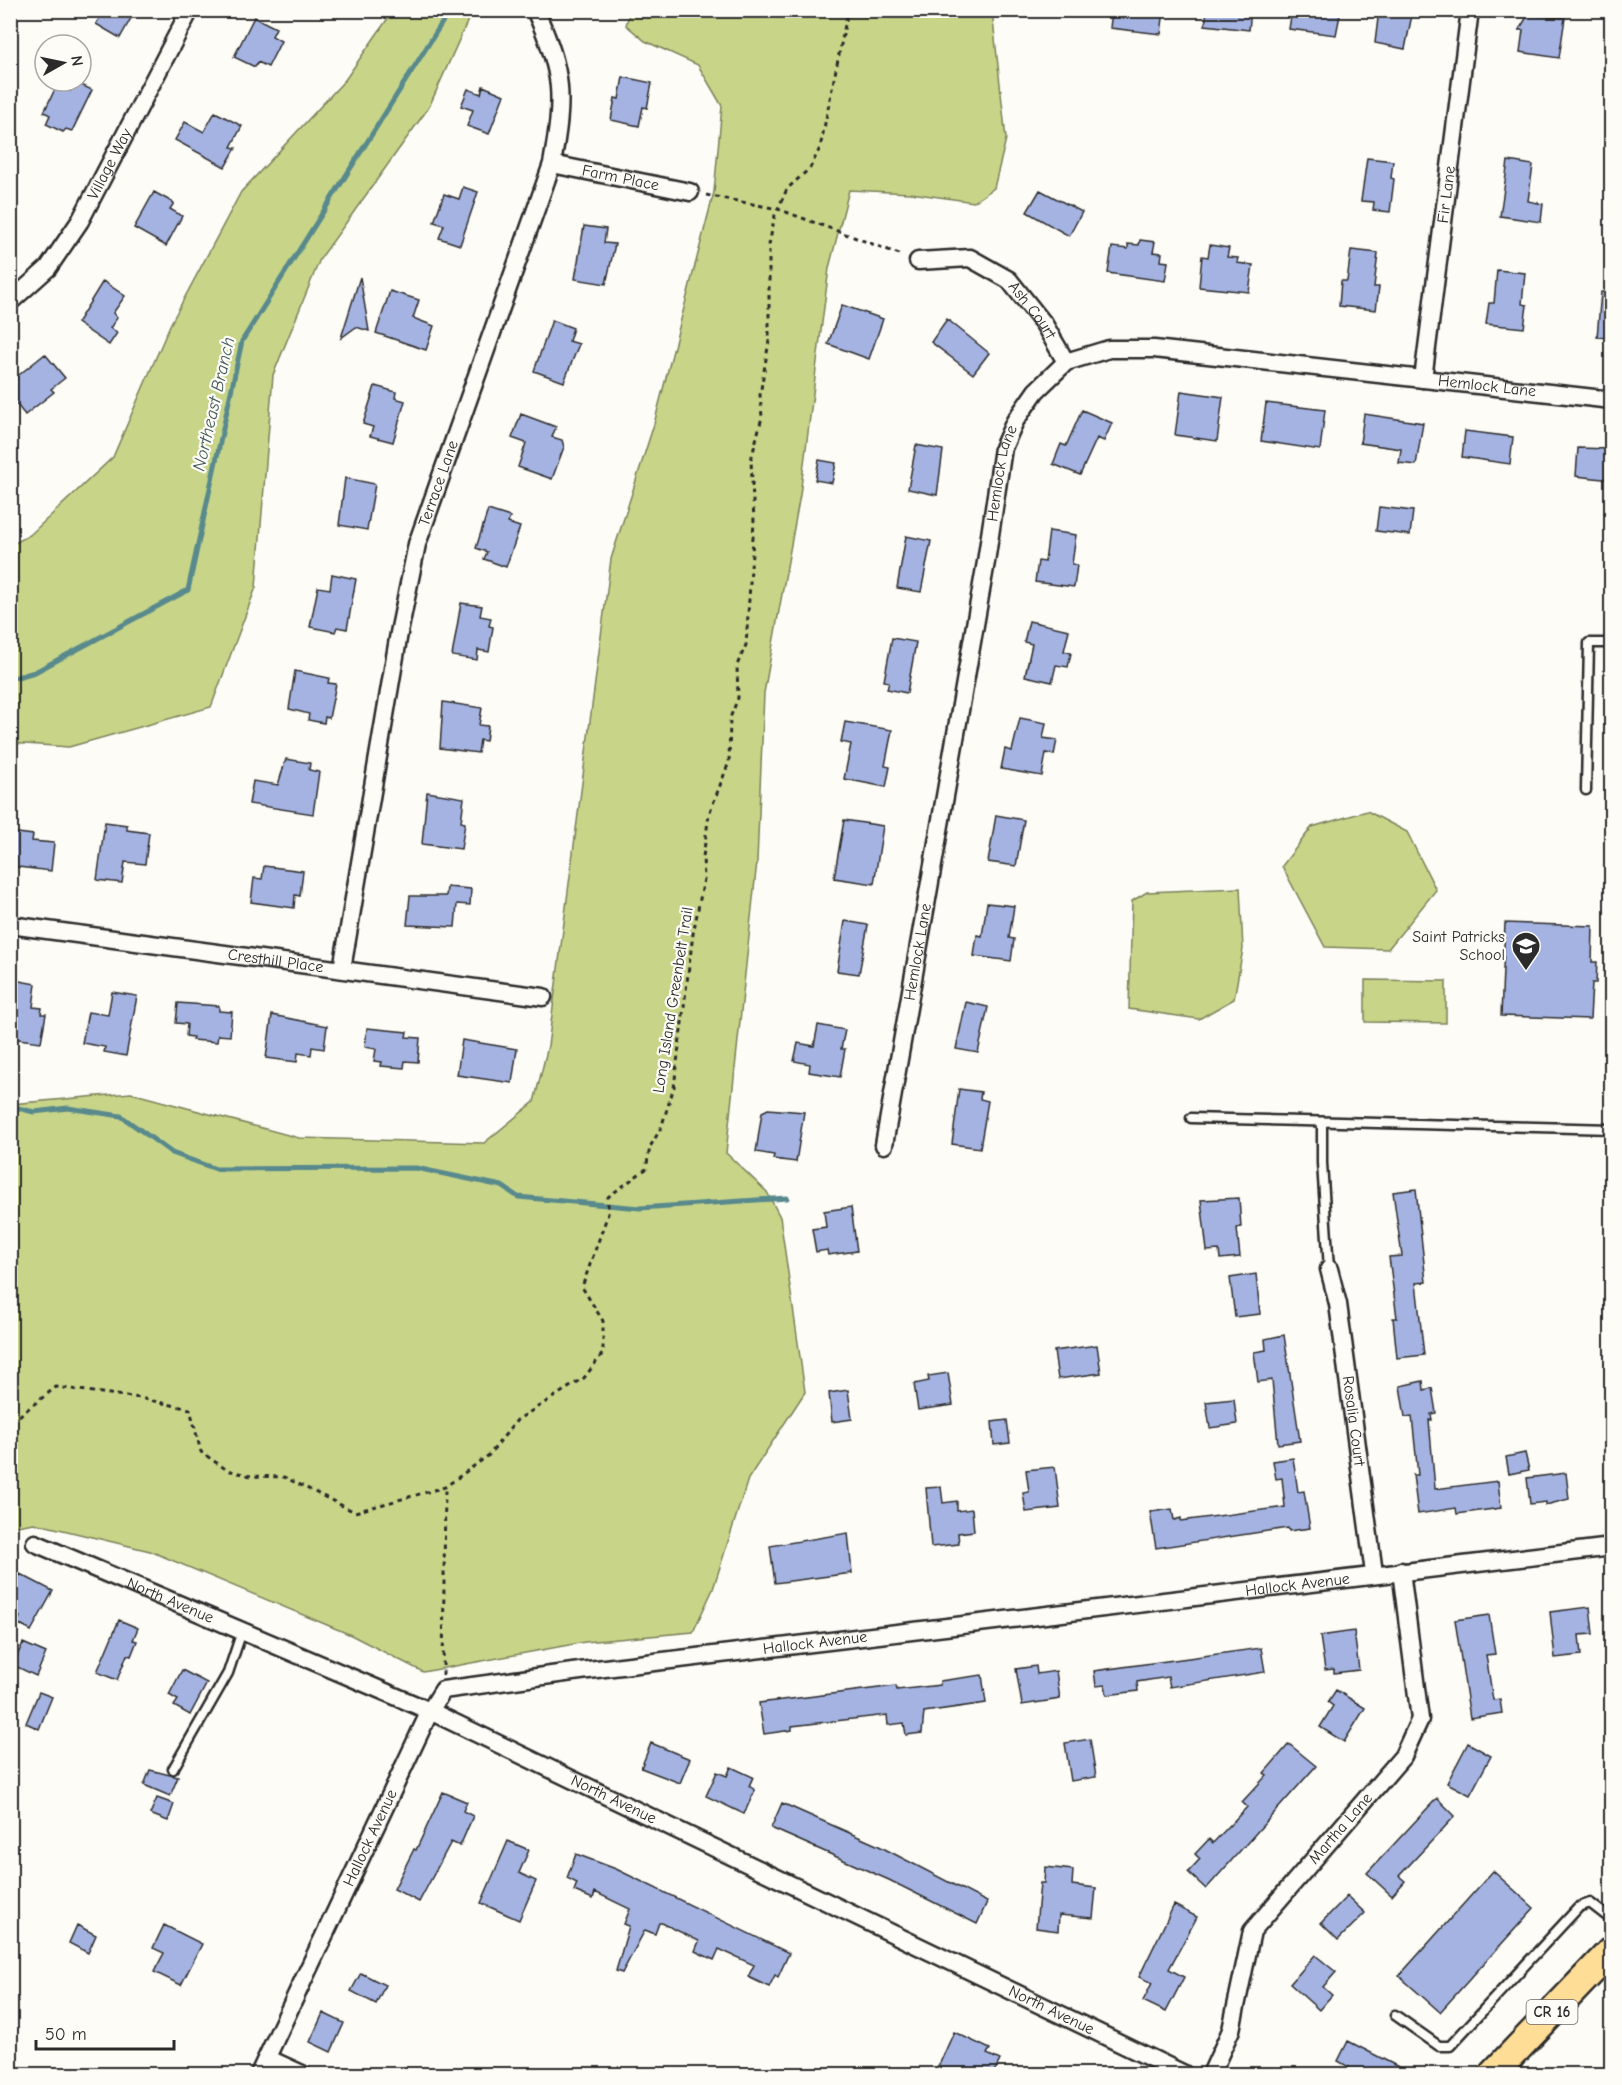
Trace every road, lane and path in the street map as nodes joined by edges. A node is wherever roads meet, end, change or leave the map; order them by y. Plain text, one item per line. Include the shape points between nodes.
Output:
1 (190, 10) edge
2 (535, 10) edge
3 (848, 10) edge
4 (1470, 10) edge
5 (552, 164) junction
6 (690, 192) joint
7 (778, 208) junction
8 (918, 261) joint
9 (10, 302) edge
10 (1066, 362) junction
11 (1423, 379) junction
12 (1611, 400) edge
13 (1611, 644) edge
14 (1586, 790) dead end
15 (10, 925) edge
16 (342, 969) junction
17 (543, 997) dead end
18 (1191, 1118) dead end
19 (1322, 1122) junction
20 (1611, 1129) edge
21 (884, 1145) dead end
22 (1329, 1269) joint
23 (10, 1416) edge
24 (445, 1487) junction
25 (35, 1543) dead end
26 (1611, 1547) edge
27 (1401, 1571) junction
28 (1374, 1573) junction
29 (242, 1631) junction
30 (443, 1690) junction
31 (430, 1711) junction
32 (173, 1769) dead end
33 (1611, 1920) edge
34 (1611, 1950) edge
35 (1395, 2015) dead end
36 (267, 2058) junction
37 (259, 2074) edge
38 (302, 2074) edge
39 (1184, 2074) edge
40 (1211, 2074) edge
41 (1493, 2074) edge

1 - 9 street, Village Way via 80,221 48,268
2 - 5 street, Terrace Lane via 560,80 560,119
3 - 7 path, Long Island Greenbelt Trail via 820,148 810,168 787,189
4 - 11 street, Fir Lane
5 - 6 street, Farm Place
5 - 16 street, Terrace Lane via 417,544
6 - 7 path
7 - 8 path
7 - 24 path, Long Island Greenbelt Trail via 769,245 769,341 760,395 762,417 751,460 754,522 746,645 737,665 738,698 730,718 729,762 709,814 704,879 693,934 674,1087 661,1128 650,1147 646,1168 608,1197 608,1214 582,1287 603,1321 603,1353 584,1378 516,1420 489,1455
8 - 10 street, Ash Court via 970,258 1009,280 1044,324
10 - 11 street, Hemlock Lane via 1109,349 1154,349
10 - 21 street, Hemlock Lane via 1036,391 1015,421 1003,448
11 - 12 street, Hemlock Lane
13 - 14 lane via 1589,643
15 - 16 street, Cresthill Place
16 - 17 street, Cresthill Place
18 - 19 lane
19 - 20 lane
19 - 22 lane
22 - 28 street, Rosalia Court via 1338,1304
23 - 24 path, Long Island Greenbelt Trail via 18,1416 56,1387 190,1409 201,1452 227,1470 251,1476 284,1477 355,1512
24 - 30 path
25 - 29 street, North Avenue
26 - 27 street, Hallock Avenue
27 - 28 street, Hallock Avenue
27 - 40 street, Martha Lane via 1420,1719 1403,1756 1252,1931 1231,2030
28 - 30 street, Hallock Avenue
29 - 31 street, North Avenue
29 - 32 lane via 228,1673
30 - 31 street, Hallock Avenue
31 - 36 street, Hallock Avenue
31 - 39 street, North Avenue
33 - 35 lane via 1590,1903 1579,1907 1450,2046 1439,2046
34 - 41 main road, CR 16
36 - 37 street, Hallock Avenue
36 - 38 street

